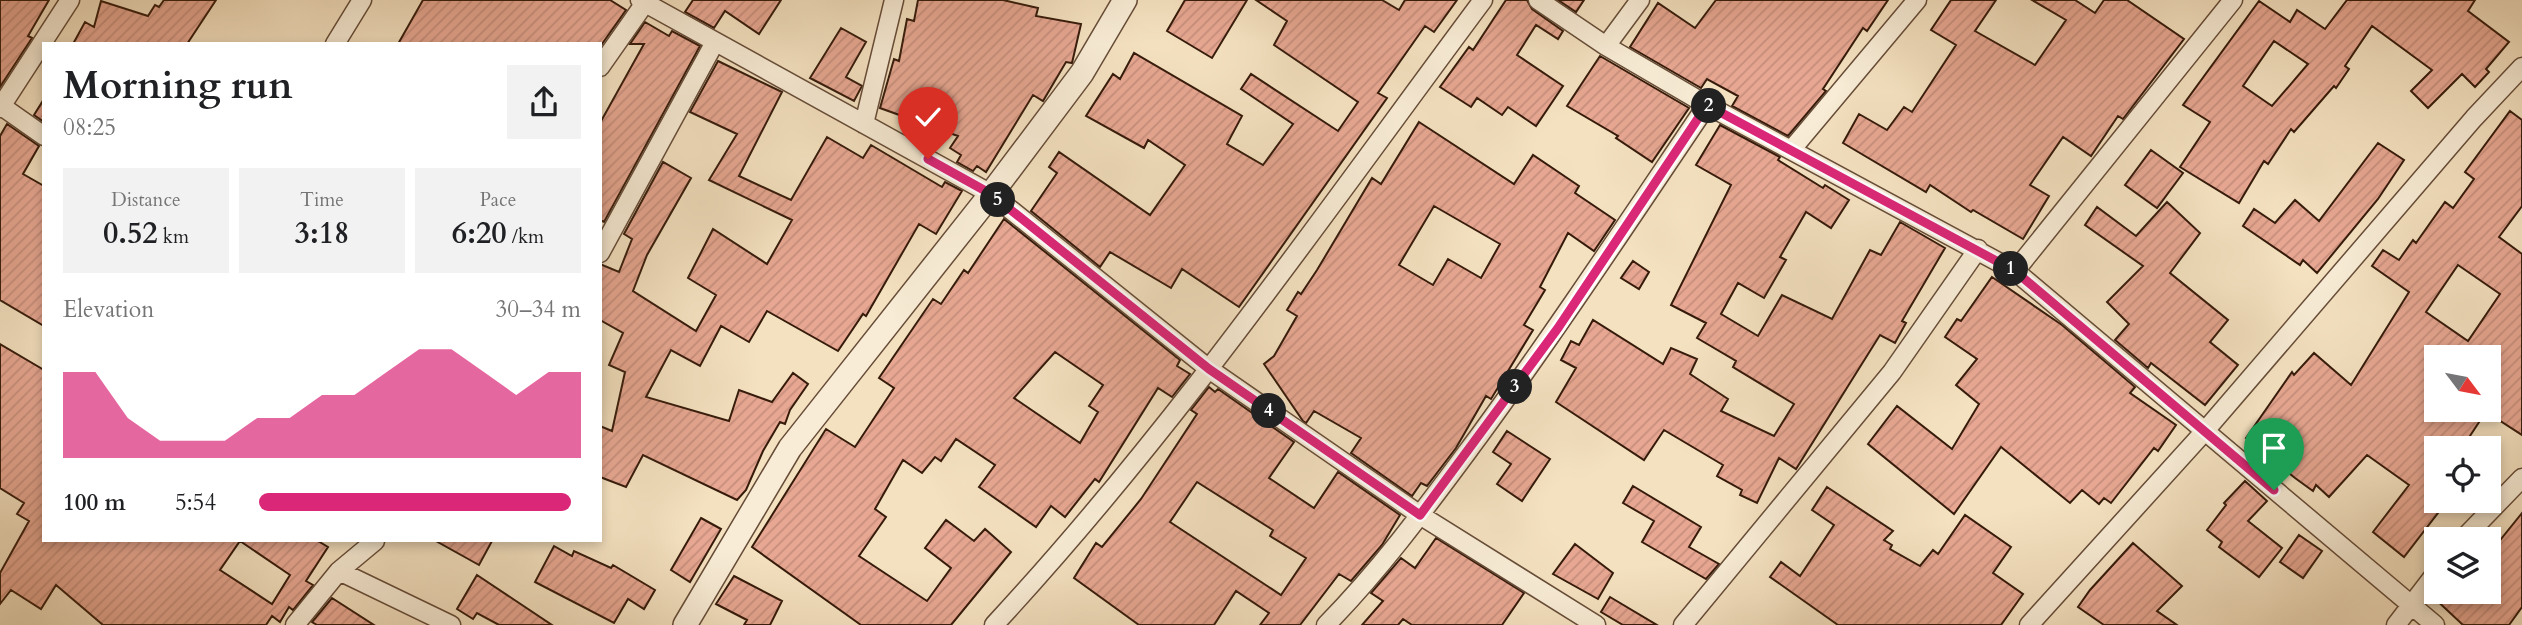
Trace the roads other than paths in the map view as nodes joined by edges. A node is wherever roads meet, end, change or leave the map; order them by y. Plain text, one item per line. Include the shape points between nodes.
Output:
1 (70, 0) edge
2 (362, 0) edge
3 (894, 0) edge
4 (1125, 0) edge
5 (1483, 0) edge
6 (1538, 0) edge
7 (1640, 0) edge
8 (1917, 0) edge
9 (2233, 0) edge
10 (644, 1) edge
11 (42, 42) edge
12 (42, 42) edge
13 (336, 42) edge
14 (715, 42) junction
15 (1606, 46) junction
16 (602, 63) edge
17 (2522, 67) edge
18 (1707, 105) junction
19 (0, 106) edge
20 (864, 124) junction
21 (42, 135) edge
22 (1792, 149) junction
23 (991, 194) junction
24 (1978, 248) junction
25 (602, 249) edge
26 (2015, 271) junction
27 (1209, 369) junction
28 (2204, 432) junction
29 (2522, 478) edge
30 (1420, 515) junction
31 (2475, 527) edge
32 (374, 542) edge
33 (339, 571) junction
34 (2424, 590) edge
35 (2414, 605) junction
36 (295, 625) edge
37 (452, 625) edge
38 (685, 625) edge
39 (994, 625) edge
40 (1326, 625) edge
41 (1596, 625) edge
42 (1683, 625) edge
43 (2029, 625) edge
44 (2396, 625) edge
45 (2435, 625) edge

1 - 11 street
2 - 13 street
3 - 20 street
4 - 23 street via 1082,73
5 - 27 street
6 - 15 street
7 - 15 street
8 - 22 street
9 - 26 street
10 - 14 street
10 - 16 street
12 - 19 street
14 - 20 street
14 - 25 street
15 - 18 street
17 - 28 street
18 - 22 street
18 - 30 street via 1558,328
19 - 21 street
20 - 23 street
22 - 24 street
23 - 27 street
23 - 38 street via 790,448
24 - 26 street
24 - 42 street via 1892,372
26 - 28 street
27 - 30 street
27 - 39 street via 1058,556
28 - 35 street
28 - 43 street
29 - 31 street
30 - 40 street via 1364,586
30 - 41 street
32 - 33 street
33 - 36 street
33 - 37 street
34 - 35 street
35 - 44 street
35 - 45 street

